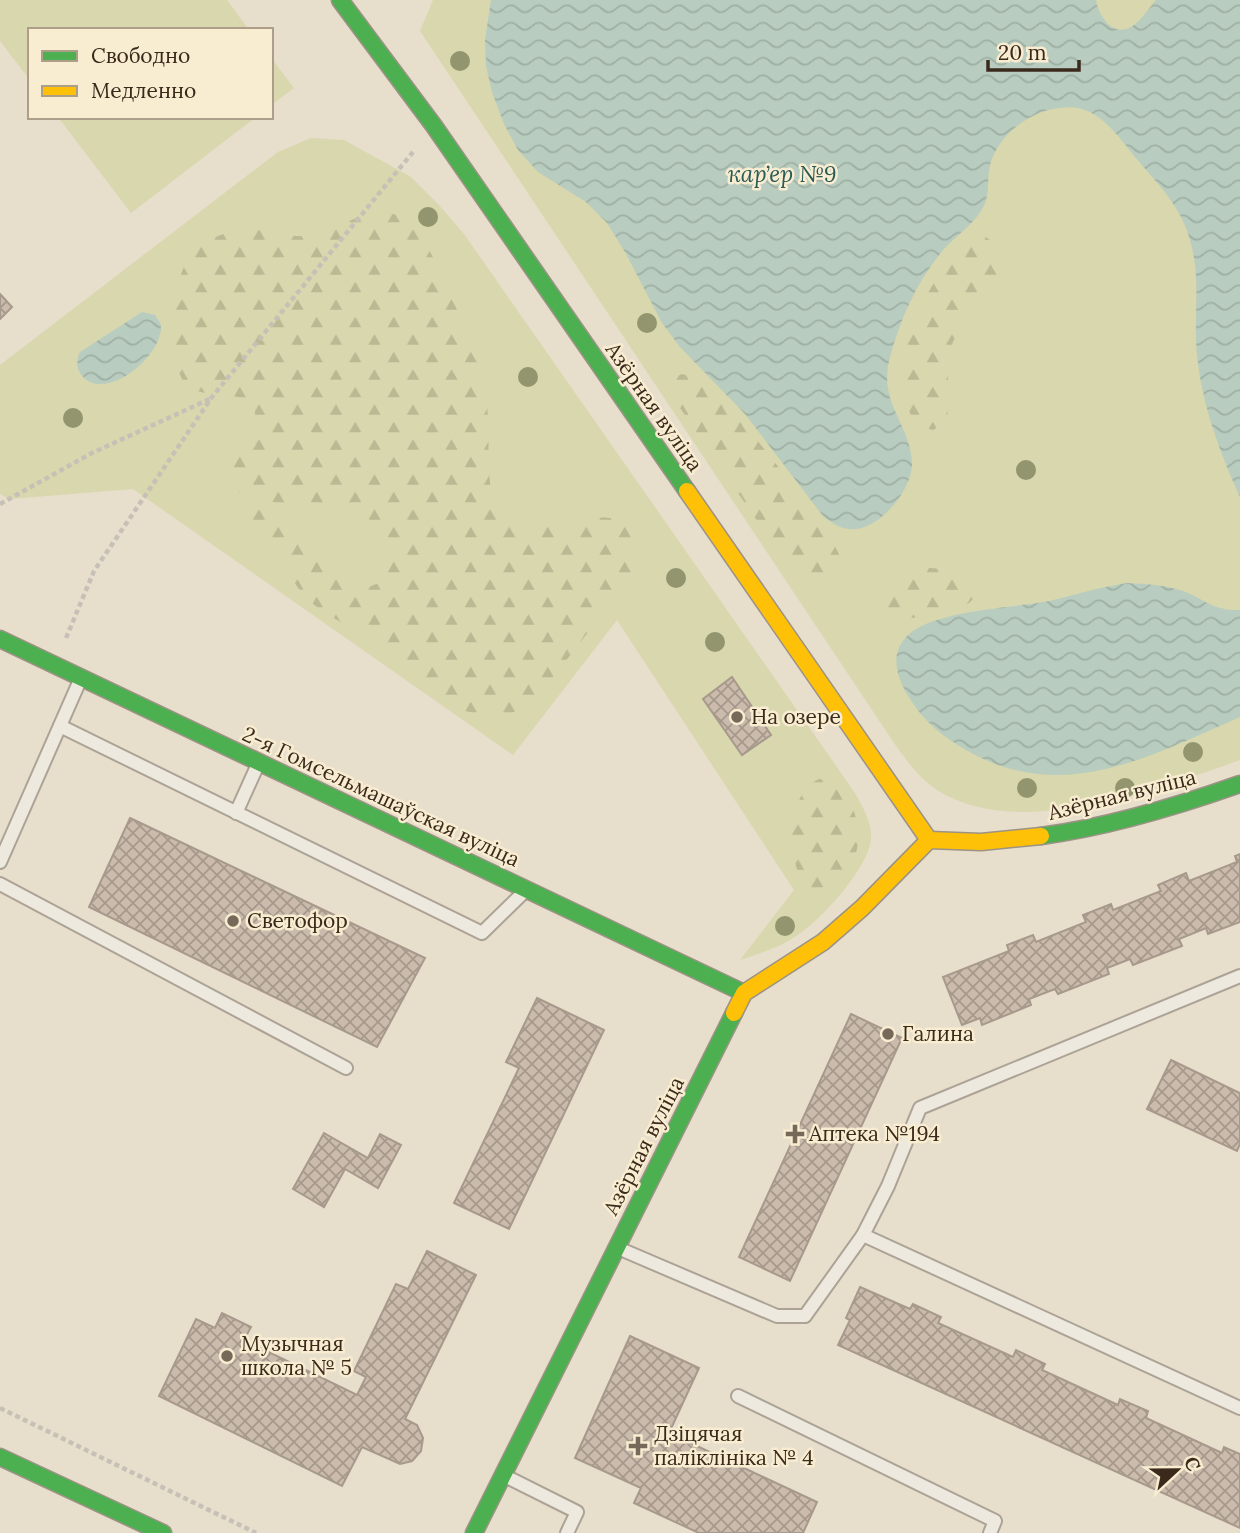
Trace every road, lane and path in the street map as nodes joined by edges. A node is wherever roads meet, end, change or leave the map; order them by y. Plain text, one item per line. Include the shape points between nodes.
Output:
1 (340, 0) edge
2 (434, 127) junction
3 (212, 397) junction
4 (0, 504) edge
5 (0, 639) edge
6 (55, 665) junction
7 (81, 677) junction
8 (60, 726) junction
9 (259, 762) junction
10 (1240, 784) edge
11 (236, 813) junction
12 (929, 841) junction
13 (0, 862) edge
14 (0, 884) edge
15 (527, 889) junction
16 (1240, 976) edge
17 (744, 993) junction
18 (346, 1068) dead end
19 (863, 1235) junction
20 (616, 1247) junction
21 (738, 1396) dead end
22 (0, 1408) edge
23 (1240, 1408) edge
24 (0, 1457) edge
25 (503, 1475) junction
26 (163, 1533) edge
27 (256, 1533) edge
28 (474, 1533) edge
29 (567, 1533) edge
30 (990, 1533) edge

1 - 2 street, Азёрная вуліца
2 - 3 path
2 - 12 street, Азёрная вуліца
3 - 4 path via 92,453
3 - 6 path via 94,571
5 - 6 street, 2-я Гомсельмашаўская вуліца
6 - 7 street, 2-я Гомсельмашаўская вуліца
7 - 8 lane
7 - 9 street, 2-я Гомсельмашаўская вуліца
8 - 11 lane
8 - 13 lane
9 - 11 lane
9 - 15 street, 2-я Гомсельмашаўская вуліца
10 - 12 street, Азёрная вуліца via 1163,810 1041,837
11 - 15 lane via 482,933
12 - 17 street via 823,942
14 - 18 lane
15 - 17 street, 2-я Гомсельмашаўская вуліца
16 - 19 lane via 920,1108
17 - 20 street, Азёрная вуліца
19 - 20 lane via 806,1316 777,1316
19 - 23 lane
20 - 25 street, Азёрная вуліца
21 - 30 lane via 995,1521
22 - 27 path
24 - 26 street
25 - 28 street, Азёрная вуліца
25 - 29 lane via 577,1512

